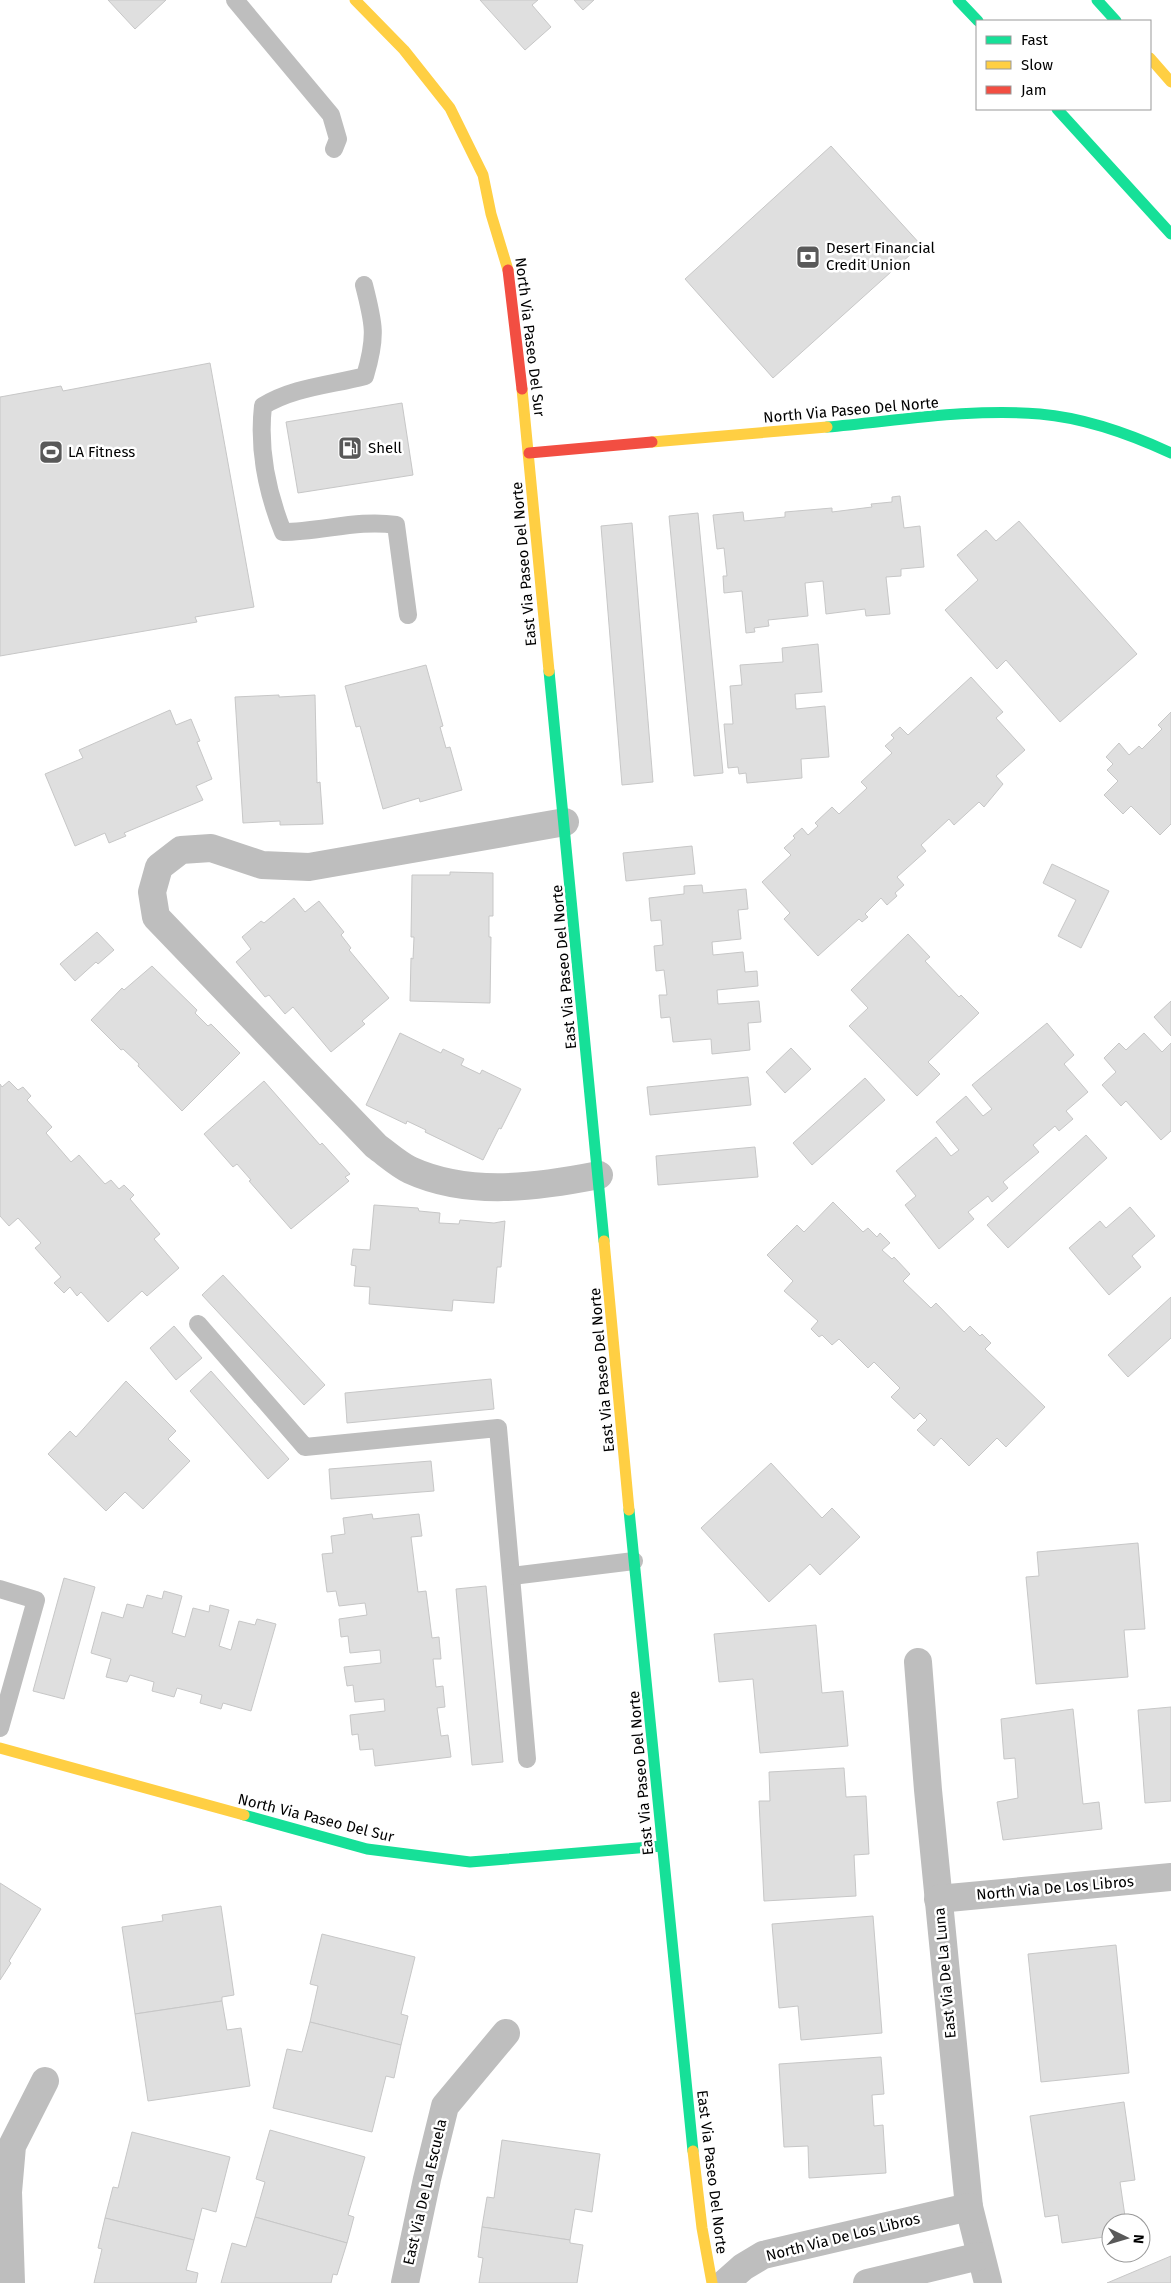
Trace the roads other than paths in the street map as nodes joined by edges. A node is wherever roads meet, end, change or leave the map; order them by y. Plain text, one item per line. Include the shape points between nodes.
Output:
1 (235, 0) edge
2 (356, 0) edge
3 (958, 0) edge
4 (1097, 0) edge
5 (977, 20) edge
6 (1115, 20) edge
7 (1151, 59) edge
8 (1171, 82) edge
9 (1058, 110) edge
10 (334, 149) dead end
11 (1171, 234) edge
12 (364, 285) dead end
13 (529, 453) junction
14 (1171, 453) edge
15 (408, 615) dead end
16 (566, 822) junction
17 (599, 1175) junction
18 (198, 1324) dead end
19 (634, 1561) junction
20 (512, 1576) junction
21 (0, 1589) edge
22 (918, 1662) dead end
23 (0, 1728) edge
24 (0, 1748) edge
25 (527, 1759) dead end
26 (662, 1846) junction
27 (1171, 1877) edge
28 (938, 1899) junction
29 (506, 2033) dead end
30 (45, 2081) dead end
31 (969, 2207) junction
32 (980, 2256) junction
33 (11, 2283) edge
34 (405, 2283) edge
35 (712, 2283) edge
36 (725, 2283) edge
37 (867, 2283) edge
38 (988, 2283) edge

1 - 10 lane via 331,115 338,138
2 - 13 street, North Via Paseo Del Sur via 404,50 450,108 483,175 491,214 507,263
3 - 5 street
4 - 6 street
7 - 8 street
9 - 11 street
12 - 15 lane via 374,327 372,353 365,376 301,390 263,406 261,428 265,474 271,503 283,532 380,522 396,526
13 - 14 street, North Via Paseo Del Norte via 972,414 1041,414 1126,434
13 - 16 street, East Via Paseo Del Norte via 539,584
16 - 17 street, East Via Paseo Del Norte
16 - 17 street via 309,866 262,865 211,848 181,850 159,867 152,892 156,917 376,1146 409,1170 449,1184 495,1188 564,1182
17 - 19 street, East Via Paseo Del Norte
18 - 20 lane via 305,1447 498,1428
19 - 20 lane
19 - 26 street, East Via Paseo Del Norte
20 - 25 lane
21 - 23 lane via 36,1600
22 - 28 street, East Via De La Luna
24 - 26 street, North Via Paseo Del Sur via 367,1849 404,1855 470,1862
26 - 35 street, East Via Paseo Del Norte via 701,2219
27 - 28 street, North Via De Los Libros
28 - 31 street, East Via De La Luna
29 - 34 street, East Via De La Escuela via 445,2106
30 - 33 street via 12,2146 8,2192
31 - 32 street, East Via De La Luna
31 - 36 street, North Via De Los Libros via 762,2255 743,2266
32 - 37 street
32 - 38 street, East Via De La Luna

